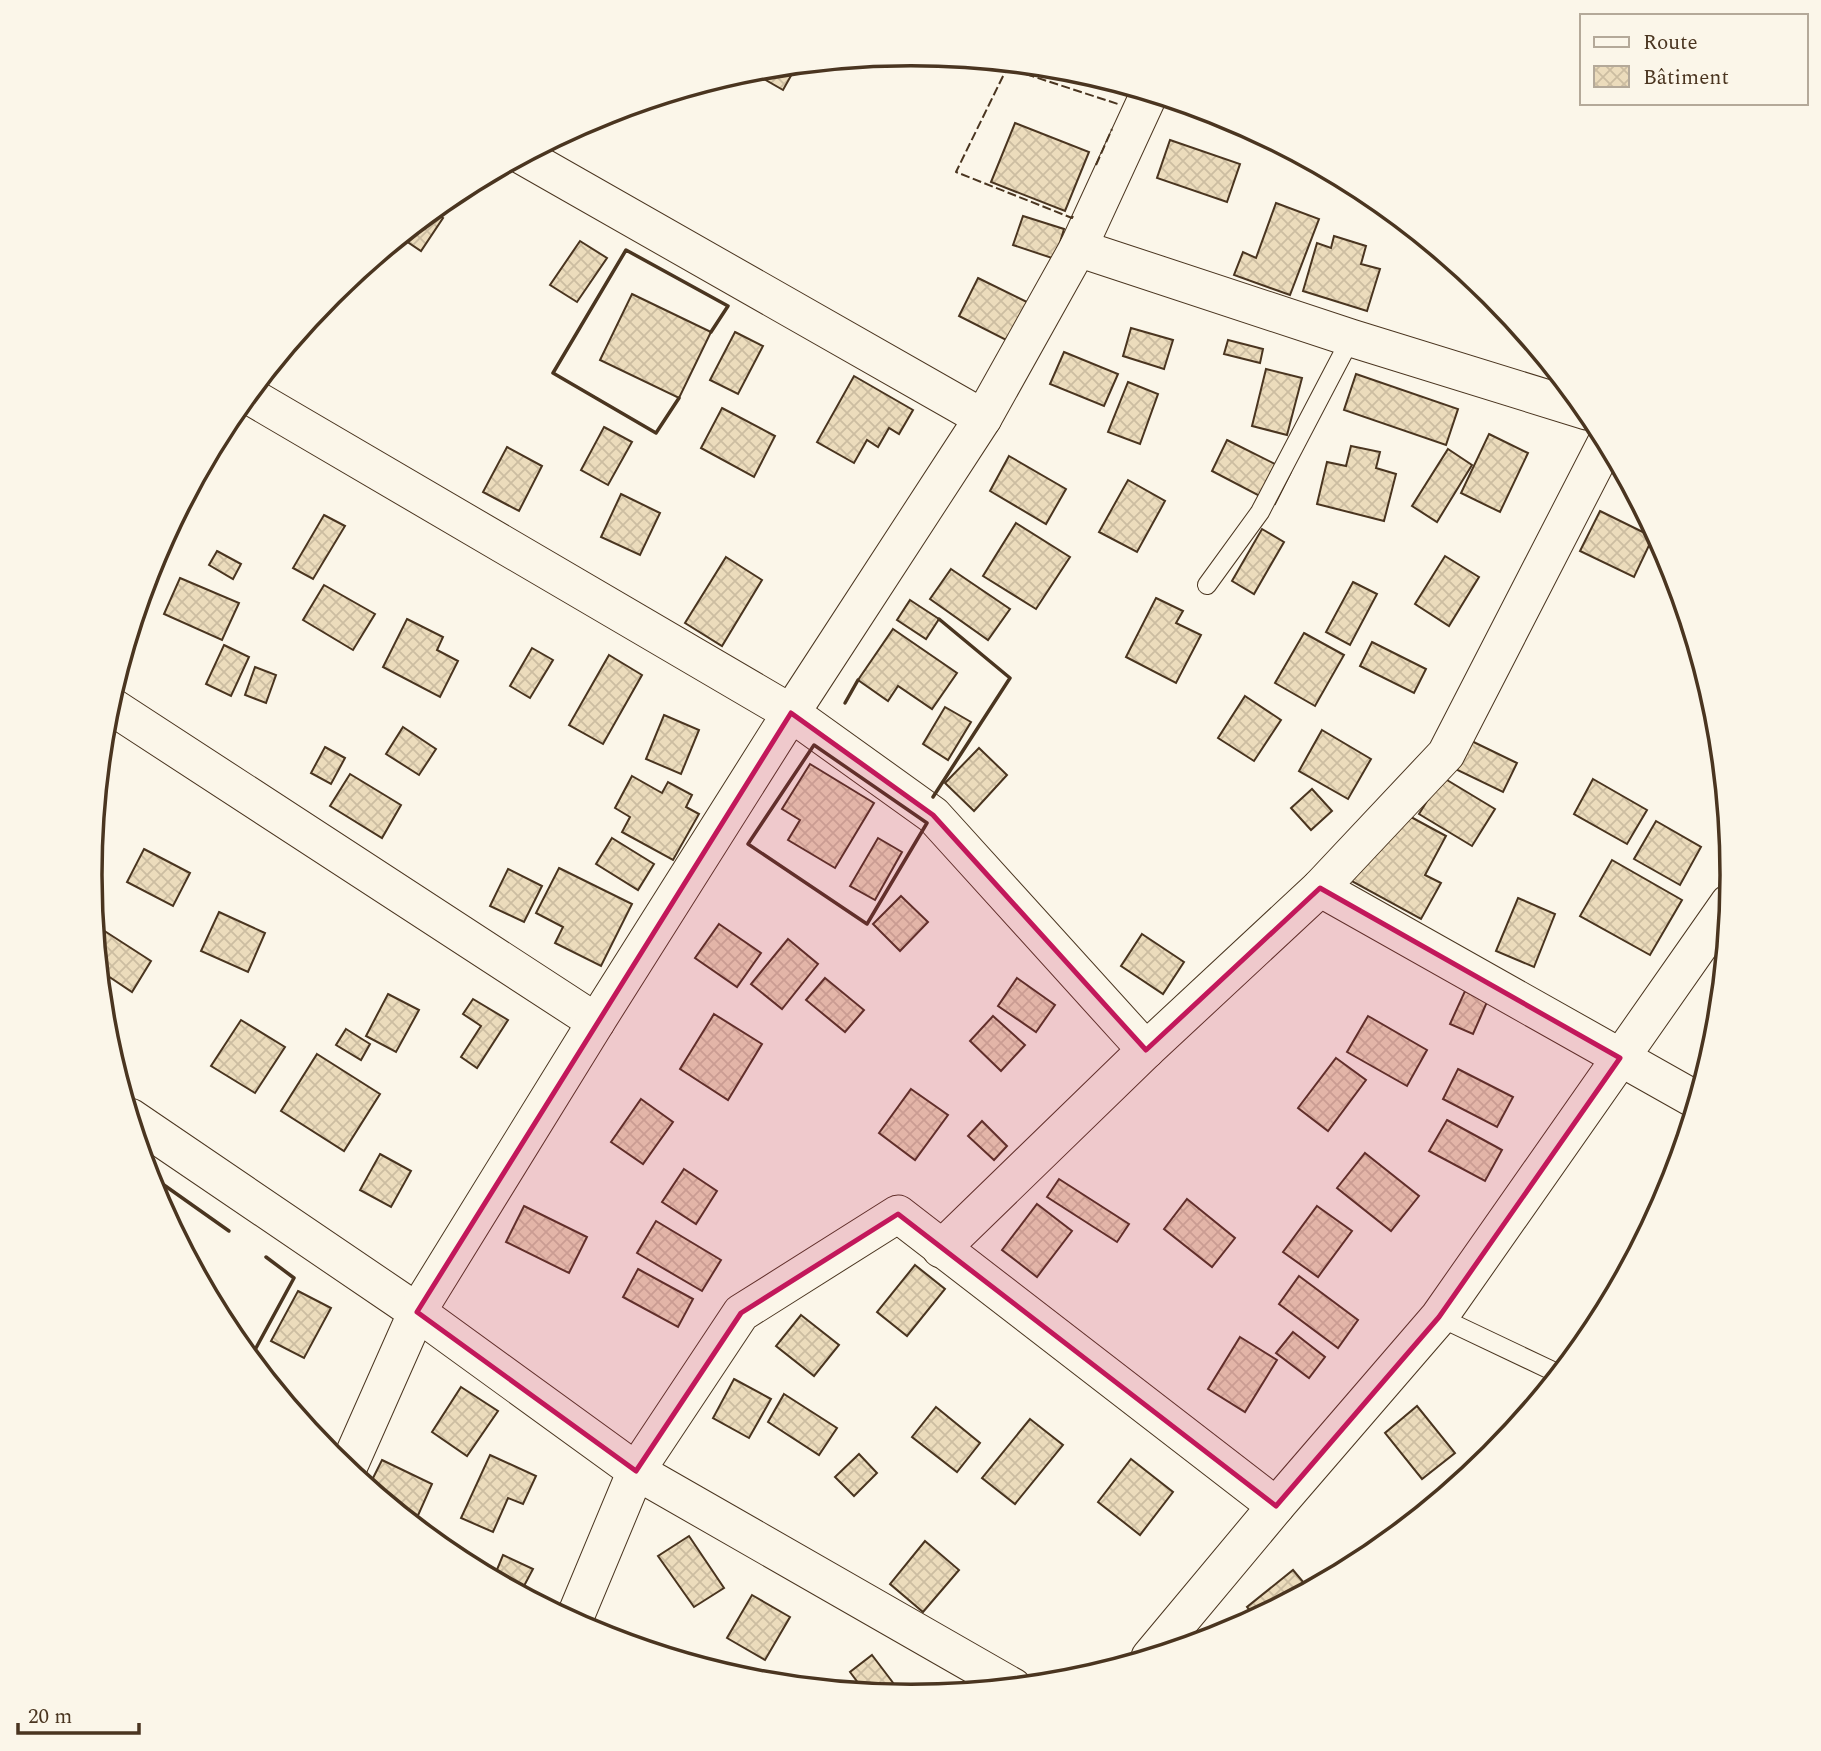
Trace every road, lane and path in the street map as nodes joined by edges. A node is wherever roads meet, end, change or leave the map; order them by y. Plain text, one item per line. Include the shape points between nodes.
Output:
1 (1146, 102) edge
2 (532, 161) edge
3 (1078, 248) junction
4 (1351, 338) junction
5 (257, 400) edge
6 (1568, 405) edge
7 (983, 418) junction
8 (1600, 454) edge
9 (1207, 585) dead end
10 (119, 711) edge
11 (791, 713) junction
12 (1320, 888) junction
13 (1718, 918) edge
14 (596, 1022) junction
15 (1146, 1050) junction
16 (1620, 1058) junction
17 (1689, 1096) edge
18 (140, 1123) edge
19 (941, 1249) junction
20 (417, 1312) junction
21 (1439, 1317) junction
22 (1550, 1370) edge
23 (351, 1460) edge
24 (636, 1471) junction
25 (1276, 1506) junction
26 (577, 1612) edge
27 (1160, 1645) edge
28 (1000, 1680) edge

1 - 3 street
2 - 7 street
3 - 4 street
3 - 7 street
4 - 6 street
4 - 9 lane via 1260,512
5 - 11 street
7 - 11 street
8 - 12 street via 1446,754
10 - 14 street
11 - 14 street
11 - 15 street via 933,815
12 - 15 street
12 - 16 street
13 - 16 street
14 - 20 street
15 - 19 street
16 - 17 street
16 - 21 street
18 - 20 street
19 - 24 street via 898,1214 741,1313
19 - 25 street
20 - 23 street
20 - 24 street
21 - 22 lane
21 - 25 street
24 - 26 street
24 - 28 street
25 - 27 street

